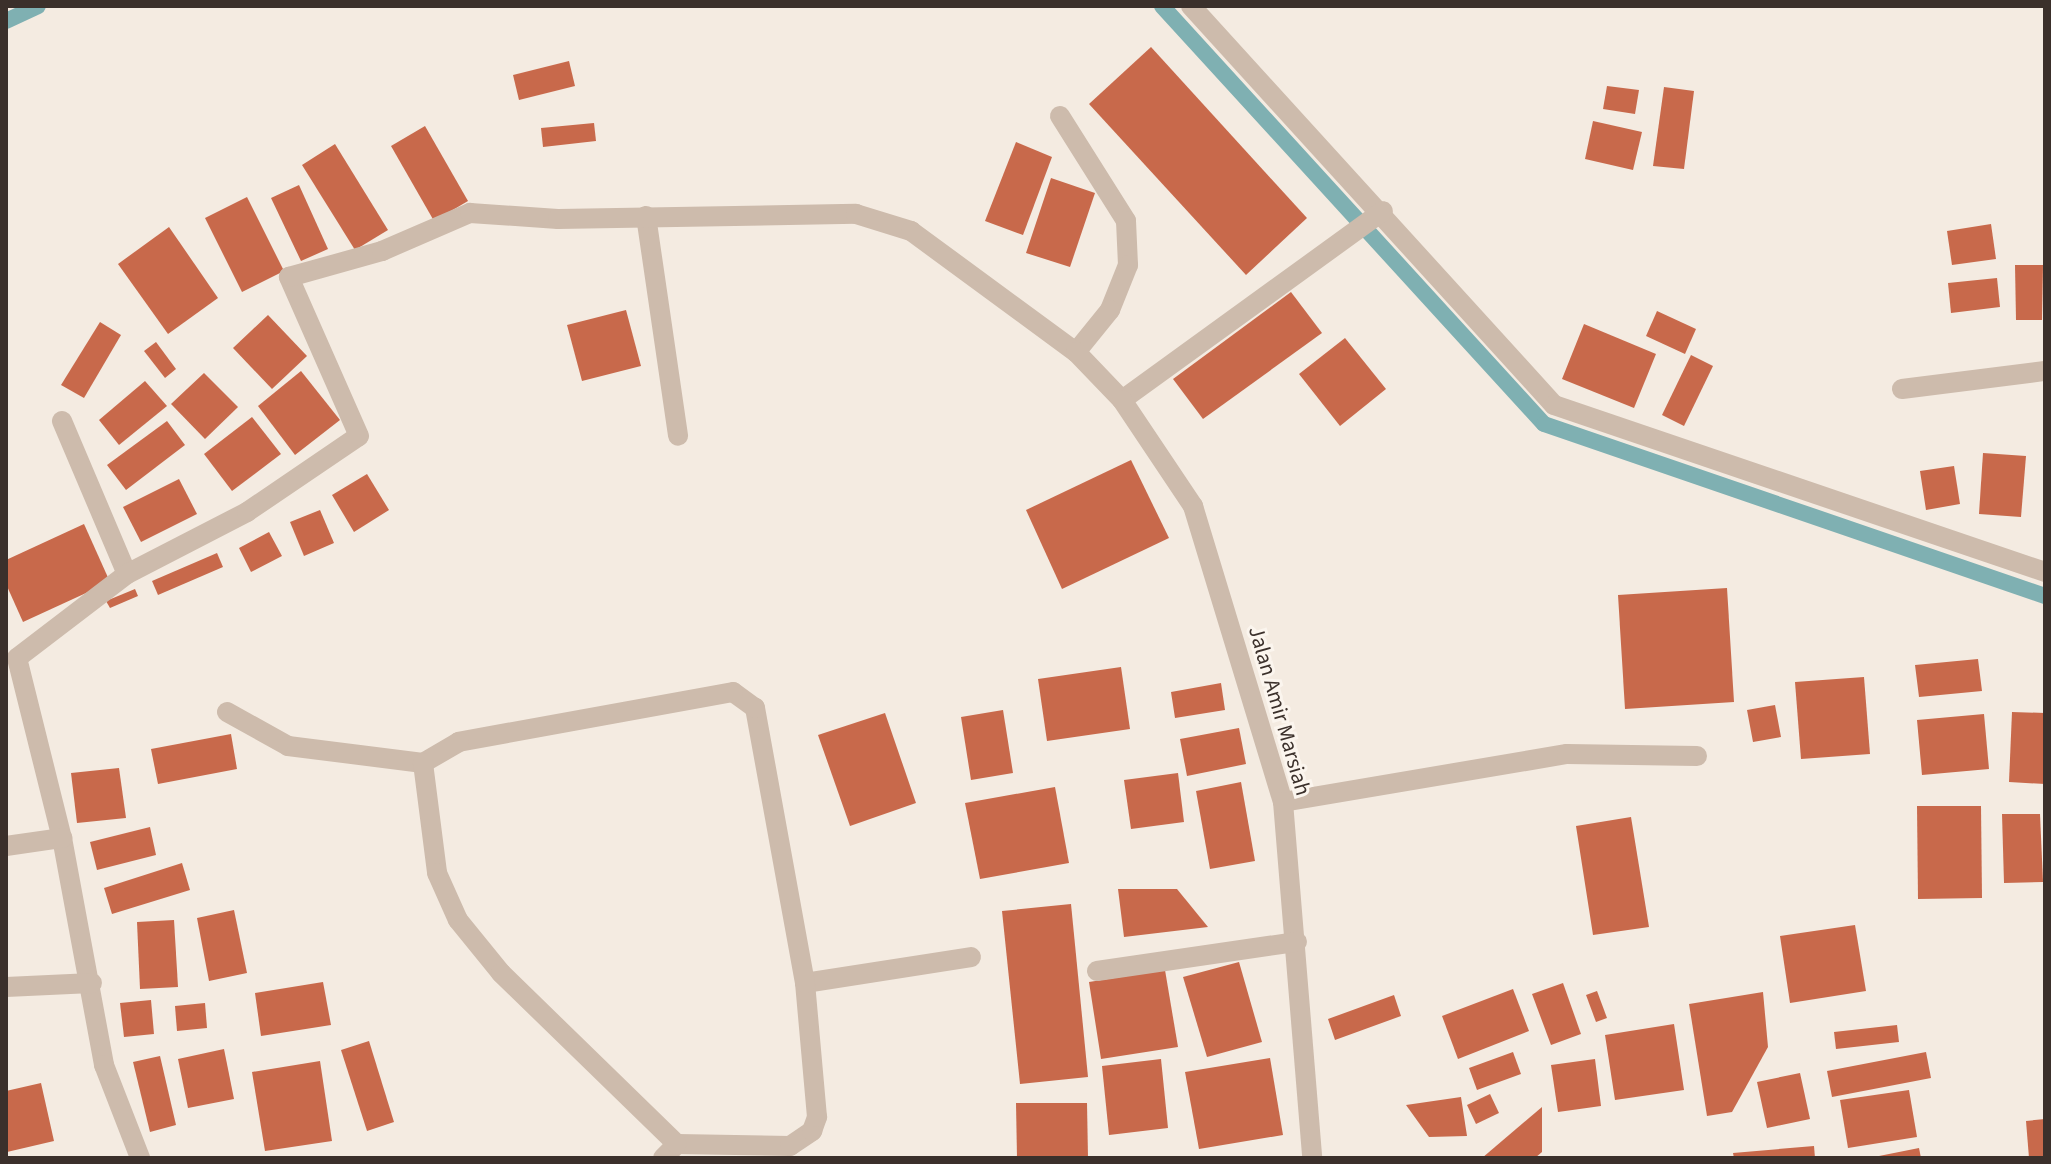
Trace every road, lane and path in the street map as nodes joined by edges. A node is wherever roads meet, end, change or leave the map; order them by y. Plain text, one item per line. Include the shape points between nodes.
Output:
1 (1191, 6) edge
2 (1060, 116) dead end
3 (1383, 211) junction
4 (646, 216) junction
5 (1076, 352) junction
6 (2045, 371) edge
7 (1902, 389) dead end
8 (1122, 400) junction
9 (62, 421) dead end
10 (678, 436) dead end
11 (2045, 572) edge
12 (127, 574) junction
13 (227, 712) dead end
14 (1697, 756) dead end
15 (423, 763) junction
16 (1283, 802) junction
17 (62, 838) junction
18 (6, 846) edge
19 (1297, 942) junction
20 (971, 957) dead end
21 (1097, 971) dead end
22 (92, 983) junction
23 (805, 983) junction
24 (6, 987) edge
25 (670, 1151) edge
26 (140, 1158) edge
27 (1312, 1158) edge

1 - 3 street
2 - 5 street via 1126,221 1128,265 1110,310
3 - 8 street
3 - 11 street via 1554,405
4 - 5 street, Jalan Amir Marsiah via 856,214 911,231
4 - 10 street
4 - 12 street, Jalan Amir Marsiah via 470,213 382,251 289,277 359,436 247,512
5 - 8 street, Jalan Amir Marsiah
6 - 7 street
8 - 16 street, Jalan Amir Marsiah via 1193,506
9 - 12 street
12 - 17 street via 17,658
13 - 15 street via 288,746
14 - 16 street via 1567,754
15 - 23 street via 459,742 733,692 755,708 763,731
15 - 25 street via 437,873 458,920 501,973
16 - 19 street, Jalan Amir Marsiah
17 - 18 street
17 - 22 street
19 - 21 street
19 - 27 street, Jalan Amir Marsiah
20 - 23 street
22 - 24 street
22 - 26 street via 104,1065
23 - 25 street via 817,1117 812,1131 790,1146

